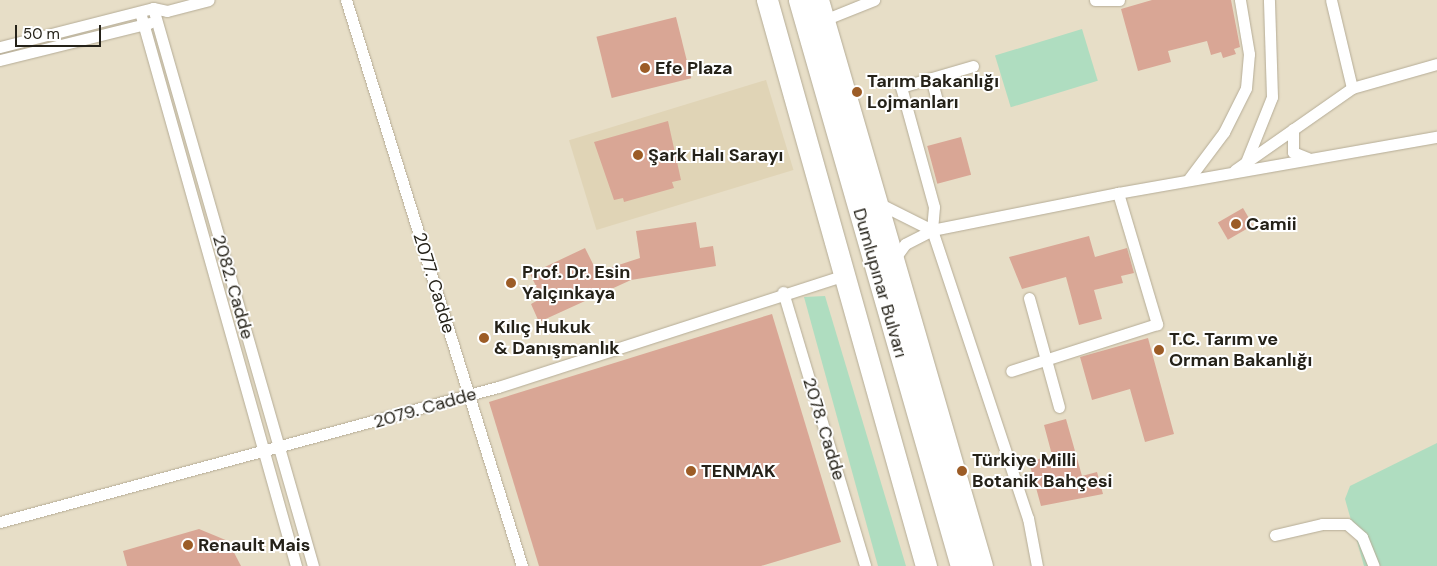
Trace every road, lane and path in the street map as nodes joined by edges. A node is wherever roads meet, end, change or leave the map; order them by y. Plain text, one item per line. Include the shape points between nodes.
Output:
1 (209, 0) edge
2 (346, 0) edge
3 (767, 0) edge
4 (799, 0) edge
5 (874, 0) edge
6 (1095, 0) edge
7 (1119, 0) edge
8 (1240, 0) edge
9 (1269, 0) edge
10 (1331, 0) edge
11 (153, 8) junction
12 (821, 10) edge
13 (167, 11) junction
14 (140, 12) junction
15 (157, 21) junction
16 (144, 25) junction
17 (0, 47) edge
18 (0, 60) edge
19 (1437, 64) edge
20 (973, 66) dead end
21 (931, 78) junction
22 (1352, 88) junction
23 (937, 101) dead end
24 (1293, 129) junction
25 (1437, 137) edge
26 (1308, 158) junction
27 (1246, 162) junction
28 (1232, 172) junction
29 (1188, 180) junction
30 (1118, 193) junction
31 (880, 204) junction
32 (932, 230) junction
33 (895, 258) junction
34 (844, 275) junction
35 (783, 292) junction
36 (1029, 298) dead end
37 (1046, 360) junction
38 (1011, 371) dead end
39 (469, 395) junction
40 (1059, 407) dead end
41 (279, 448) junction
42 (263, 453) junction
43 (0, 522) edge
44 (1275, 535) dead end
45 (296, 566) edge
46 (313, 566) edge
47 (522, 566) edge
48 (865, 566) edge
49 (926, 566) edge
50 (961, 566) edge
51 (982, 566) edge
52 (1036, 566) edge
53 (1374, 566) edge

1 - 13 street
2 - 39 street, 2077. Cadde
3 - 34 highway, Dumlupınar Bulvarı
4 - 50 highway, Dumlupınar Bulvarı
5 - 12 street
6 - 7 street
8 - 29 street via 1249,54 1246,88 1224,132
9 - 27 street via 1272,97
10 - 22 street
11 - 13 street
11 - 14 street
11 - 15 street, 2082. Cadde
12 - 31 highway
13 - 15 street
14 - 16 street, 2082. Cadde
14 - 17 street
15 - 16 street
15 - 41 street, 2082. Cadde
16 - 18 street
16 - 42 street, 2082. Cadde
19 - 22 street
20 - 21 street
21 - 23 street
21 - 32 street via 901,87 934,208
22 - 24 street
24 - 26 street via 1293,152
24 - 27 street
25 - 26 street
26 - 28 street
27 - 28 street
28 - 29 street
29 - 30 street
30 - 32 street
30 - 37 street via 1158,324
31 - 32 street
31 - 33 highway
32 - 33 street via 905,244
32 - 52 street via 1028,518
33 - 51 highway
34 - 35 street, 2079. Cadde
34 - 49 highway, Dumlupınar Bulvarı
35 - 39 street, 2079. Cadde
35 - 48 street, 2078. Cadde
36 - 37 street
37 - 38 street
37 - 40 street
39 - 41 street, 2079. Cadde
39 - 47 street, 2077. Cadde
41 - 42 street, 2079. Cadde
41 - 46 street, 2082. Cadde
42 - 43 street, 2079. Cadde
42 - 45 street, 2082. Cadde
44 - 53 street via 1322,524 1347,524 1362,538

